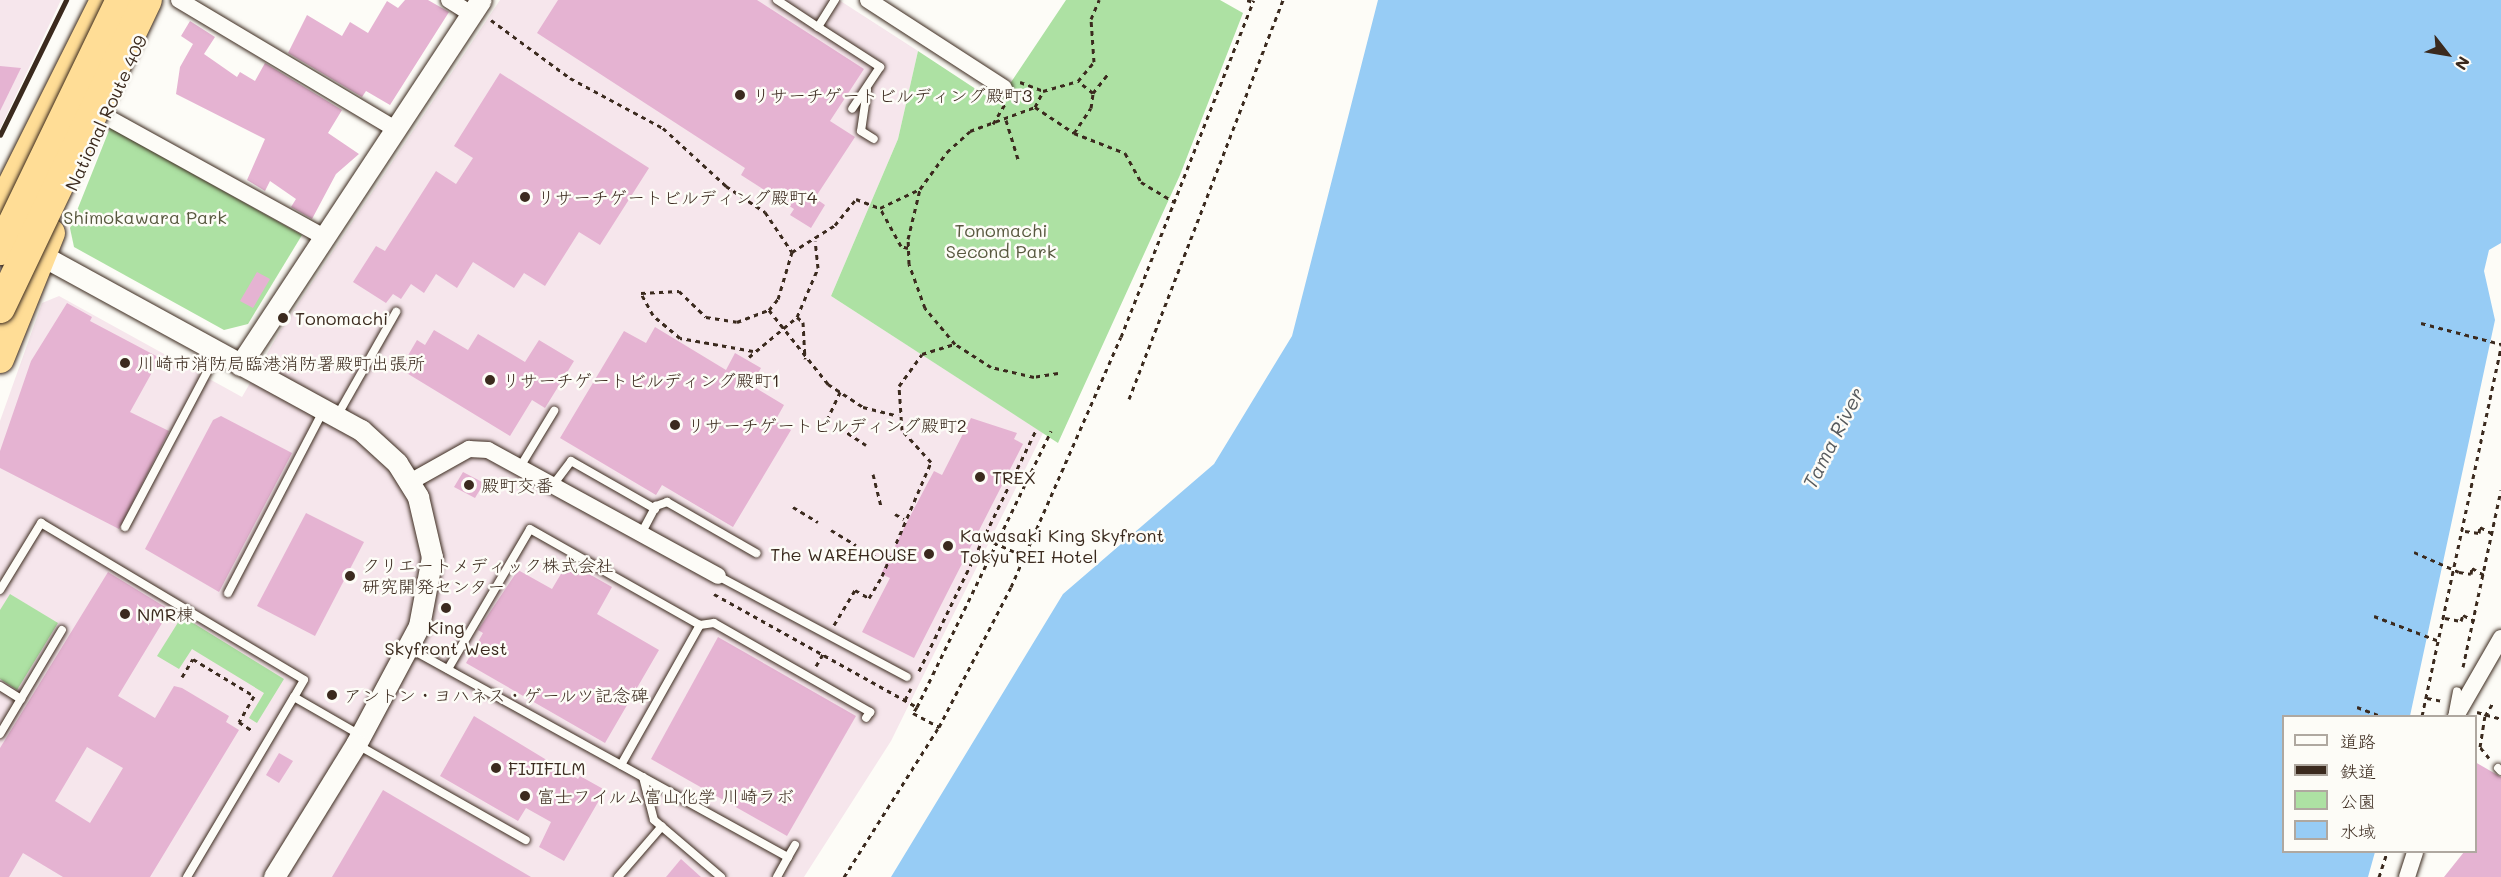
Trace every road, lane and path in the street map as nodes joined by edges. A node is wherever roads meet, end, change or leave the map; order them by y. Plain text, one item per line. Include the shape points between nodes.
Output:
1 (104, 0) edge
2 (121, 0) edge
3 (147, 0) edge
4 (159, 0) edge
5 (179, 0) edge
6 (449, 0) edge
7 (777, 0) edge
8 (835, 0) edge
9 (1247, 0) edge
10 (1283, 0) edge
11 (1102, 1) edge
12 (1253, 1) edge
13 (879, 3) edge
14 (479, 10) edge
15 (818, 27) junction
16 (1108, 74) dead end
17 (1078, 81) junction
18 (867, 87) junction
19 (1004, 88) dead end
20 (1093, 93) junction
21 (1035, 107) junction
22 (852, 109) dead end
23 (105, 116) junction
24 (1005, 120) junction
25 (396, 129) junction
26 (1074, 133) junction
27 (874, 139) dead end
28 (1018, 159) dead end
29 (920, 189) junction
30 (1174, 202) junction
31 (0, 208) edge
32 (880, 208) junction
33 (0, 234) edge
34 (324, 237) junction
35 (815, 241) junction
36 (908, 248) junction
37 (0, 250) edge
38 (792, 252) junction
39 (41, 255) junction
40 (0, 308) edge
41 (769, 310) junction
42 (396, 312) dead end
43 (797, 317) junction
44 (2421, 323) dead end
45 (783, 330) junction
46 (956, 344) junction
47 (2501, 345) edge
48 (753, 351) junction
49 (217, 353) junction
50 (749, 357) dead end
51 (0, 359) edge
52 (805, 359) junction
53 (240, 365) junction
54 (1058, 373) dead end
55 (840, 392) junction
56 (1129, 399) dead end
57 (554, 411) dead end
58 (331, 412) junction
59 (898, 416) junction
60 (827, 420) dead end
61 (840, 428) dead end
62 (1051, 431) dead end
63 (1035, 432) dead end
64 (866, 445) dead end
65 (520, 467) junction
66 (873, 474) dead end
67 (410, 482) junction
68 (553, 485) junction
69 (2501, 490) edge
70 (881, 505) dead end
71 (793, 507) dead end
72 (655, 509) junction
73 (895, 514) dead end
74 (904, 519) junction
75 (818, 522) dead end
76 (125, 528) dead end
77 (831, 530) dead end
78 (2465, 531) junction
79 (641, 534) junction
80 (2493, 534) junction
81 (977, 535) dead end
82 (984, 539) junction
83 (856, 545) dead end
84 (999, 545) junction
85 (2414, 552) dead end
86 (756, 553) dead end
87 (871, 554) dead end
88 (1024, 556) junction
89 (885, 562) junction
90 (2456, 570) junction
91 (2484, 575) junction
92 (718, 576) joint
93 (705, 589) dead end
94 (0, 590) edge
95 (228, 593) dead end
96 (2374, 616) dead end
97 (2445, 618) junction
98 (2475, 621) junction
99 (834, 624) dead end
100 (700, 625) junction
101 (62, 630) dead end
102 (2501, 638) edge
103 (2439, 641) junction
104 (822, 644) dead end
105 (408, 647) junction
106 (818, 651) junction
107 (448, 669) junction
108 (182, 677) dead end
109 (907, 677) dead end
110 (0, 686) edge
111 (2457, 691) joint
112 (2443, 695) dead end
113 (294, 697) junction
114 (2427, 698) junction
115 (21, 699) junction
116 (905, 700) junction
117 (2494, 701) dead end
118 (917, 707) junction
119 (2357, 707) dead end
120 (2479, 714) dead end
121 (2375, 715) edge
122 (2423, 715) edge
123 (2455, 715) edge
124 (2456, 715) edge
125 (2485, 716) junction
126 (866, 718) dead end
127 (2501, 719) edge
128 (939, 727) junction
129 (253, 731) dead end
130 (0, 734) edge
131 (358, 739) junction
132 (621, 765) junction
133 (2499, 769) edge
134 (643, 777) junction
135 (662, 826) junction
136 (526, 840) dead end
137 (795, 845) dead end
138 (2387, 853) edge
139 (2415, 853) edge
140 (788, 857) junction
141 (187, 877) edge
142 (273, 877) edge
143 (618, 877) edge
144 (721, 877) edge
145 (777, 877) edge
146 (844, 877) edge
147 (2379, 877) edge
148 (2408, 877) edge

1 - 31 highway
2 - 37 highway, bridge
3 - 40 highway, bridge
4 - 23 highway, National Route 409
5 - 25 street
6 - 14 street
7 - 15 lane
8 - 15 lane
9 - 12 path
10 - 56 path
11 - 17 path via 1091,19 1094,62
12 - 30 path
13 - 19 street
14 - 25 street
14 - 38 path via 570,78 663,128 726,186 765,212
15 - 18 lane via 880,67
16 - 20 path
17 - 20 path
17 - 21 path via 1043,91
18 - 22 lane
18 - 27 lane via 861,131
20 - 26 path via 1091,108
21 - 24 path
21 - 26 path
23 - 34 street
23 - 39 highway, National Route 409
24 - 28 path
24 - 29 path via 970,131 947,152
25 - 34 street
26 - 30 path via 1125,153 1141,182
29 - 32 path
29 - 36 path
30 - 88 path
32 - 35 path via 856,199
32 - 36 path via 901,246
33 - 39 street
34 - 53 street
35 - 38 path
35 - 43 path via 818,268
36 - 46 path via 925,308
38 - 41 path via 790,273
39 - 49 street
39 - 51 highway, National Route 409
41 - 45 path
41 - 48 path via 737,322 724,321 706,317 679,291 641,293 653,315 680,338
42 - 58 lane
43 - 45 path
43 - 52 path via 804,322
44 - 47 path
45 - 48 path
45 - 52 path
46 - 54 path via 991,367 1034,377
46 - 59 path via 922,354 911,365 899,386
47 - 78 path
48 - 50 path
49 - 53 street
49 - 76 lane
52 - 55 path
53 - 58 street
55 - 59 path via 863,407
55 - 60 path via 824,418
57 - 65 lane
58 - 67 street via 378,442
58 - 95 lane
59 - 74 path via 906,439 931,462
61 - 64 path
62 - 84 path
63 - 82 path
65 - 67 street via 477,447
65 - 68 street
66 - 70 path
67 - 105 street via 423,513 432,556 428,599
68 - 72 lane via 571,461
68 - 79 street
69 - 80 path
71 - 75 path
72 - 79 lane
72 - 86 lane via 672,504
73 - 74 path
74 - 89 path
77 - 83 path
78 - 80 path via 2479,533 2480,527
78 - 90 path
79 - 92 street
80 - 91 path
81 - 82 path
82 - 84 path
82 - 116 path
84 - 88 path
84 - 118 path
85 - 90 path
87 - 89 path
88 - 128 path
89 - 99 path via 869,598 855,590
90 - 91 path via 2471,574 2472,568
90 - 97 path
91 - 98 path
92 - 109 lane
93 - 106 path
94 - 113 lane via 41,524 304,680
96 - 103 path
97 - 98 path via 2461,621 2463,615
97 - 103 path
98 - 111 path
100 - 107 lane via 530,529
100 - 126 lane via 722,627 870,712
100 - 132 lane
101 - 115 lane
102 - 124 street
103 - 114 path
104 - 106 path
105 - 107 lane
105 - 131 street
106 - 116 path
107 - 132 lane
108 - 129 path via 193,659 255,696 238,722
110 - 115 lane
111 - 123 lane
112 - 114 path via 2442,702
113 - 131 lane
113 - 141 lane
114 - 122 path
115 - 130 lane
116 - 118 path
117 - 125 path
118 - 128 path via 914,713
119 - 121 path
120 - 125 path
125 - 127 path
125 - 133 path via 2480,747
128 - 146 path
131 - 136 lane
131 - 142 street
132 - 134 lane
134 - 135 lane via 654,820
134 - 140 lane
135 - 143 lane
135 - 144 lane
137 - 140 lane
138 - 147 path
139 - 148 street
140 - 145 lane

